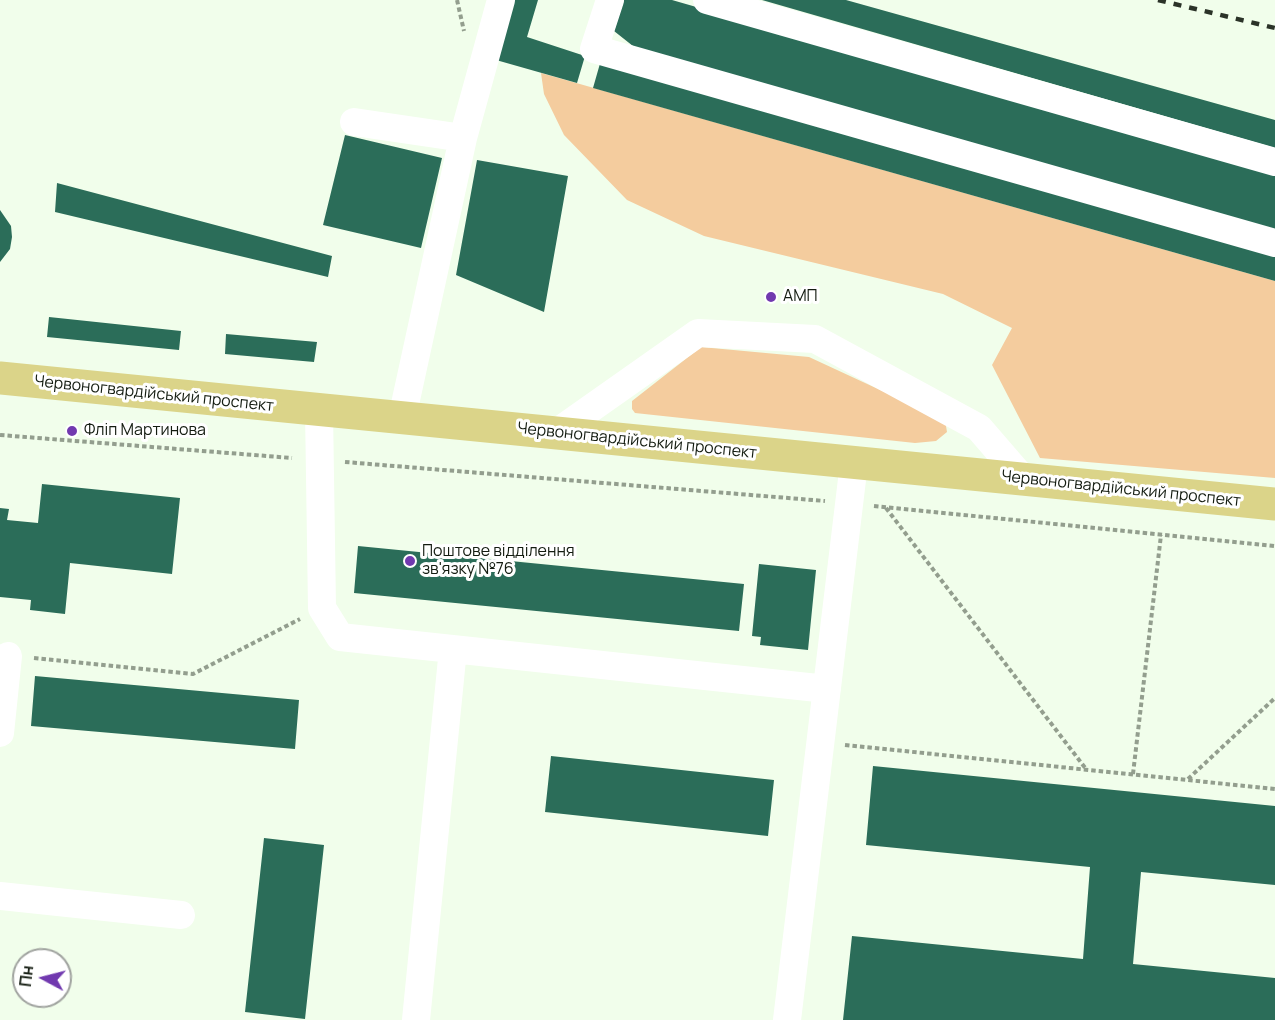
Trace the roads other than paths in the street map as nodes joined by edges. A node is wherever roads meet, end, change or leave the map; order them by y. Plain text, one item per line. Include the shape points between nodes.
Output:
1 (501, 0) edge
2 (610, 0) edge
3 (707, 0) edge
4 (354, 122) dead end
5 (463, 138) junction
6 (1275, 162) edge
7 (1275, 243) edge
8 (0, 378) edge
9 (319, 410) junction
10 (402, 418) junction
11 (556, 433) junction
12 (854, 463) junction
13 (1023, 479) junction
14 (1275, 504) edge
15 (453, 649) junction
16 (8, 656) road end
17 (827, 689) junction
18 (0, 733) edge
19 (0, 897) edge
20 (181, 915) dead end
21 (416, 1020) edge
22 (787, 1020) edge

1 - 5 lane
2 - 7 lane via 594,49
3 - 6 lane
4 - 5 lane
5 - 10 lane
8 - 9 main road, Червоногвардійський проспект
9 - 10 main road, Червоногвардійський проспект
9 - 15 lane via 322,608 340,637
10 - 11 main road, Червоногвардійський проспект
11 - 12 main road, Червоногвардійський проспект
11 - 13 lane via 698,333 815,339 979,428
12 - 13 main road, Червоногвардійський проспект
12 - 17 lane
13 - 14 main road, Червоногвардійський проспект
15 - 17 lane
15 - 21 lane
16 - 18 lane
17 - 22 lane
19 - 20 lane

